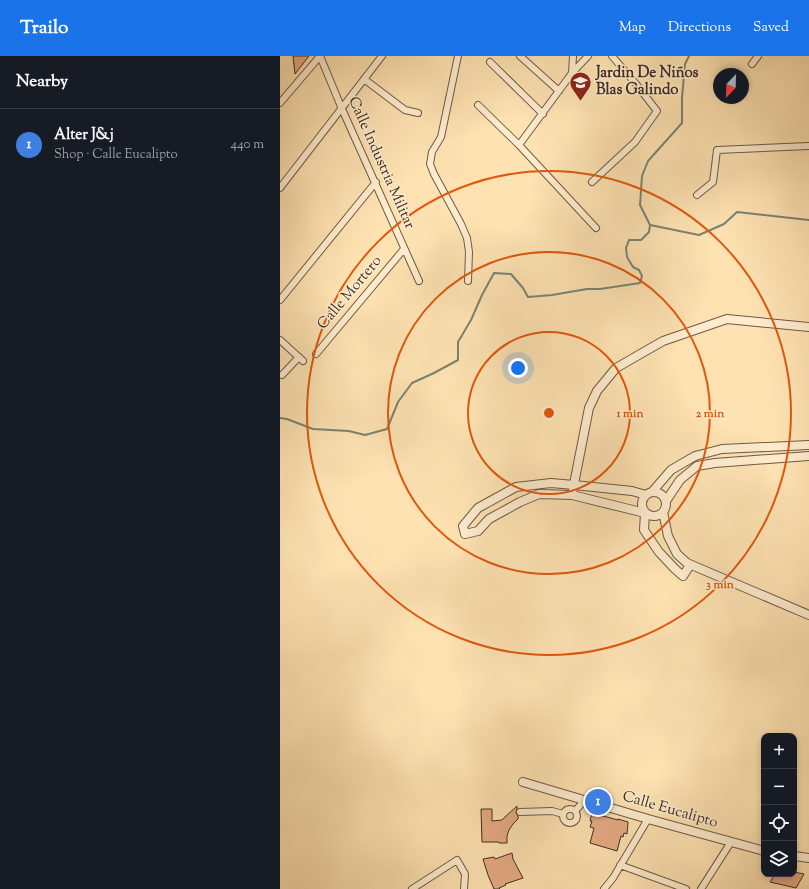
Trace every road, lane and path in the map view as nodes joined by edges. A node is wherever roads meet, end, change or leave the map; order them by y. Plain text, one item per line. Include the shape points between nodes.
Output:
1 (320, 56) edge
2 (382, 56) edge
3 (458, 56) edge
4 (520, 56) edge
5 (573, 56) edge
6 (588, 56) edge
7 (612, 56) edge
8 (758, 56) edge
9 (490, 62) dead end
10 (752, 64) dead end
11 (572, 73) junction
12 (364, 79) junction
13 (559, 91) junction
14 (280, 103) edge
15 (478, 104) dead end
16 (342, 109) junction
17 (418, 113) dead end
18 (543, 114) junction
19 (519, 146) junction
20 (809, 146) edge
21 (376, 182) junction
22 (592, 182) dead end
23 (280, 188) edge
24 (696, 195) dead end
25 (596, 228) dead end
26 (404, 249) junction
27 (419, 281) dead end
28 (468, 281) dead end
29 (280, 300) edge
30 (809, 327) edge
31 (280, 340) edge
32 (316, 354) dead end
33 (282, 375) dead end
34 (809, 445) edge
35 (809, 456) edge
36 (574, 485) junction
37 (649, 493) junction
38 (572, 495) junction
39 (666, 501) junction
40 (663, 512) junction
41 (645, 513) junction
42 (690, 565) junction
43 (809, 615) edge
44 (523, 782) dead end
45 (585, 800) junction
46 (576, 811) junction
47 (520, 812) dead end
48 (563, 814) junction
49 (648, 818) junction
50 (731, 842) junction
51 (761, 850) edge
52 (797, 856) edge
53 (809, 858) edge
54 (620, 865) junction
55 (412, 889) edge
56 (464, 889) edge
57 (604, 889) edge
58 (686, 889) edge
59 (701, 889) edge

1 - 14 street
1 - 16 street, Calle Industria Militar
2 - 12 street
3 - 28 street via 441,137 432,152 430,164 467,238
4 - 13 street
5 - 11 street
6 - 11 street
7 - 22 street via 657,111 635,142
8 - 10 street
9 - 18 street
11 - 13 street
12 - 16 street
12 - 17 street via 405,110
13 - 18 street
15 - 19 street
16 - 21 street, Calle Industria Militar
16 - 23 street
18 - 19 street
19 - 25 street
20 - 24 street via 717,150 713,182
21 - 26 street, Calle Industria Militar
21 - 29 street
26 - 27 street, Calle Industria Militar
26 - 32 street, Calle Mortero
30 - 36 street via 727,319 663,341 616,368 597,391 589,408
31 - 33 street via 301,359
34 - 37 street via 722,449 695,456 671,470
35 - 39 street via 697,466 680,480
36 - 37 street
36 - 38 street
36 - 38 street via 551,483 516,487 478,508 462,526 465,534 478,531 489,519 539,494
37 - 39 street via 659,493
37 - 41 street via 641,502
38 - 41 street
39 - 40 street via 666,509
40 - 41 street via 652,517
40 - 42 street via 668,536 677,554
41 - 42 street via 644,530 659,552 683,576
42 - 43 street
44 - 45 street, Calle Eucalipto
45 - 46 street
45 - 49 street, Calle Eucalipto
46 - 48 street via 568,809
46 - 48 street via 576,820 570,824 564,821
47 - 48 street via 552,811
49 - 50 street, Calle Eucalipto
49 - 54 street
50 - 51 street, Calle Eucalipto
50 - 59 street
52 - 53 street
54 - 57 street
54 - 58 street
55 - 56 street via 457,860 465,874

